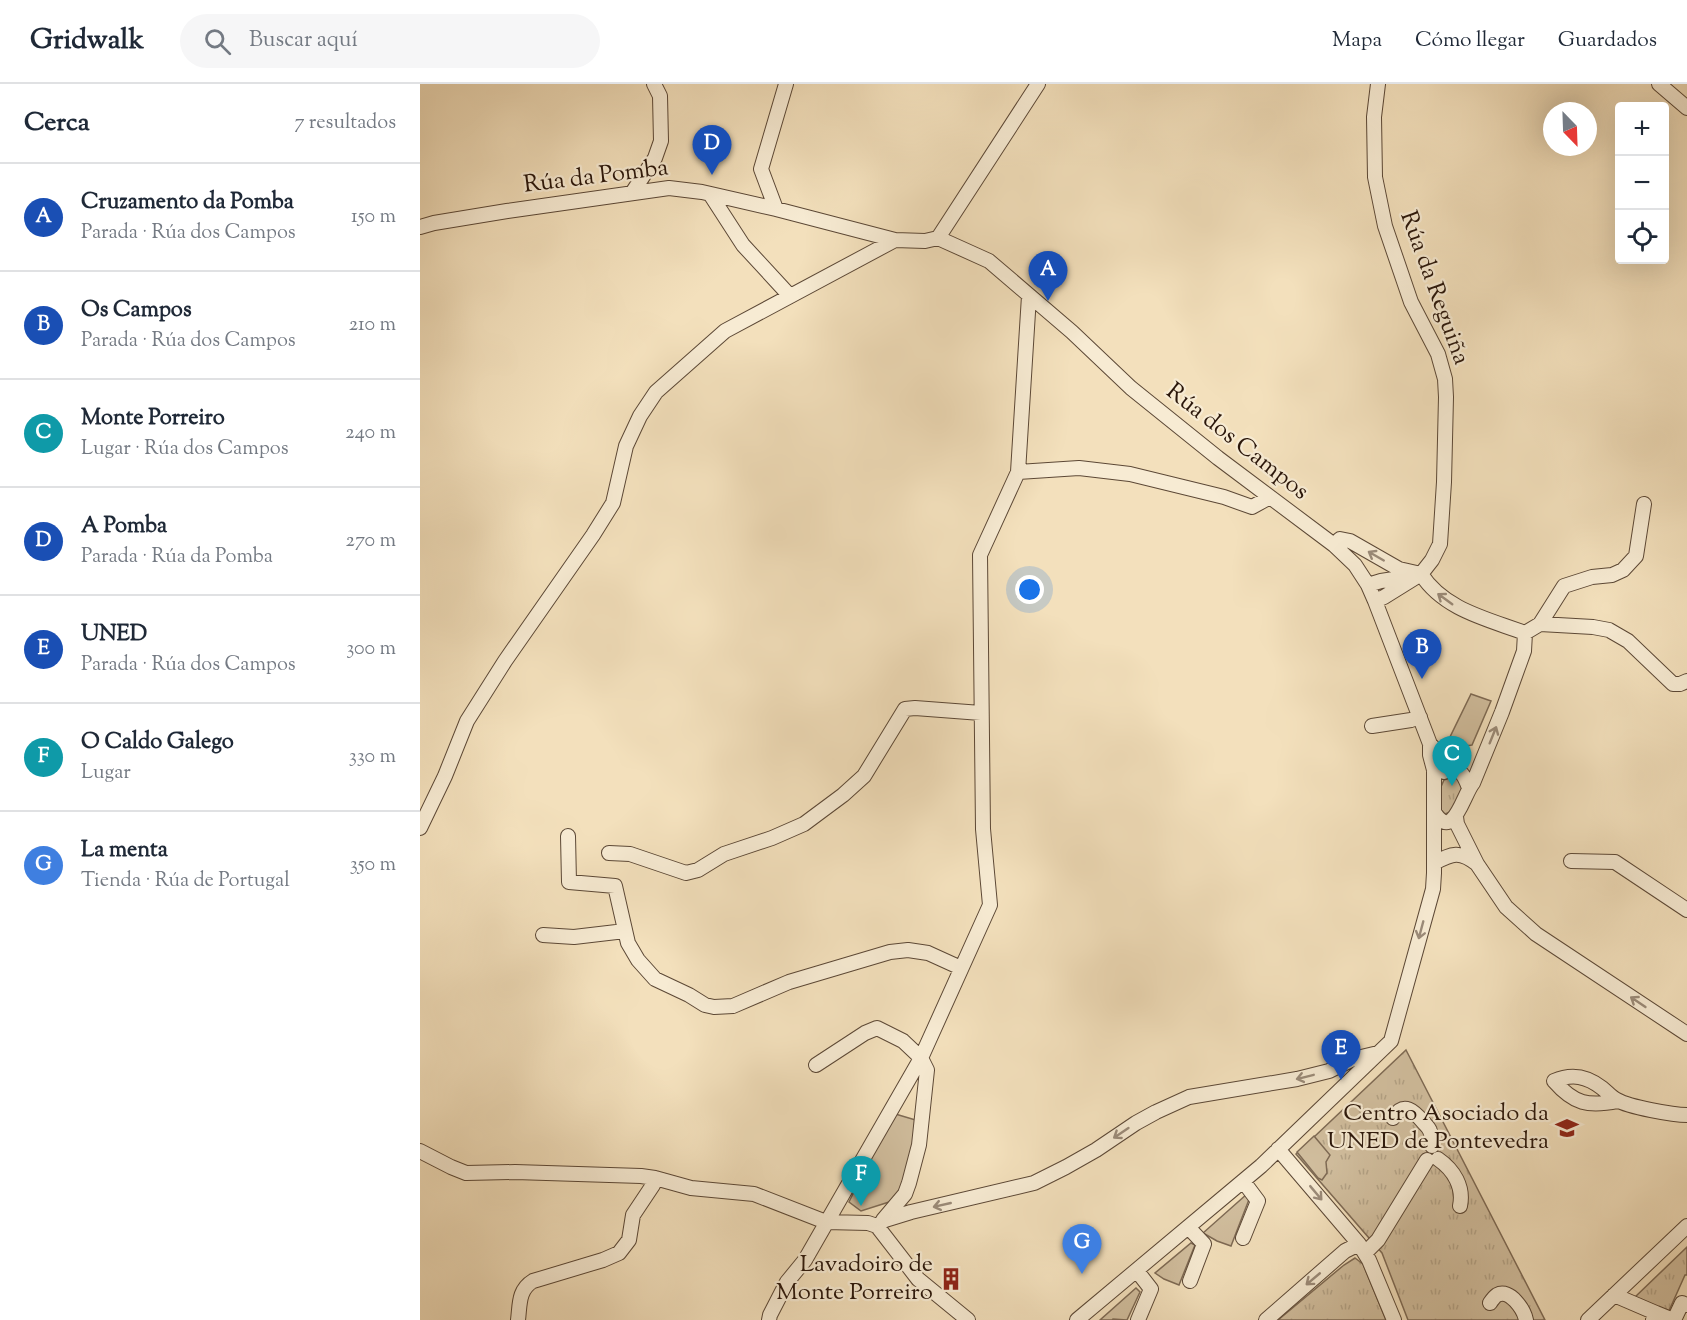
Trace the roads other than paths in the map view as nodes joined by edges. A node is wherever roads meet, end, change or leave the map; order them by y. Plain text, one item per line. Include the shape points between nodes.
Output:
1 (654, 84) edge
2 (786, 84) edge
3 (1038, 84) edge
4 (1378, 84) edge
5 (1659, 84) edge
6 (1687, 108) edge
7 (632, 193) junction
8 (710, 194) junction
9 (776, 209) junction
10 (425, 224) edge
11 (938, 238) junction
12 (895, 240) junction
13 (790, 296) junction
14 (1029, 296) junction
15 (1018, 472) junction
16 (1270, 497) junction
17 (1644, 504) dead end
18 (1334, 545) junction
19 (1421, 574) junction
20 (1368, 585) junction
21 (1375, 601) junction
22 (1540, 624) junction
23 (1525, 633) junction
24 (1687, 681) edge
25 (981, 713) junction
26 (1420, 717) junction
27 (1372, 726) dead end
28 (1430, 744) junction
29 (1452, 768) junction
30 (1434, 783) junction
31 (1469, 788) junction
32 (1434, 812) junction
33 (1456, 816) junction
34 (420, 828) edge
35 (568, 836) dead end
36 (609, 853) dead end
37 (1571, 861) dead end
38 (1434, 863) junction
39 (1477, 864) junction
40 (1687, 910) edge
41 (625, 932) junction
42 (543, 935) dead end
43 (961, 968) junction
44 (1687, 1035) edge
45 (1380, 1052) junction
46 (921, 1058) junction
47 (816, 1065) dead end
48 (1618, 1101) dead end
49 (1687, 1115) edge
50 (1393, 1118) dead end
51 (1278, 1149) junction
52 (420, 1151) edge
53 (1432, 1160) junction
54 (655, 1178) junction
55 (1243, 1181) junction
56 (1460, 1206) dead end
57 (826, 1222) junction
58 (878, 1226) junction
59 (1687, 1226) edge
60 (1188, 1227) junction
61 (1243, 1238) dead end
62 (1362, 1248) junction
63 (1137, 1271) junction
64 (1190, 1281) dead end
65 (1614, 1295) junction
66 (1490, 1303) dead end
67 (1687, 1305) edge
68 (1654, 1317) edge
69 (963, 1318) edge
70 (1082, 1318) edge
71 (518, 1320) edge
72 (769, 1320) edge
73 (1138, 1320) edge
74 (1266, 1320) edge
75 (1394, 1320) edge
76 (1526, 1320) edge
77 (1588, 1320) edge
78 (1673, 1320) edge

1 - 7 street via 660,96 661,141 656,158
2 - 9 street via 761,169
3 - 11 street
4 - 19 street, Rúa da Reguiña via 1374,117 1376,177 1385,226 1411,302 1438,354 1446,397 1440,544
5 - 6 street
7 - 8 street, Rúa da Pomba via 669,188
7 - 10 street, Rúa da Pomba
8 - 9 street, Rúa da Pomba
8 - 13 street via 743,245
9 - 12 street, Rúa da Pomba
11 - 12 street, Rúa da Pomba
11 - 14 street, Rúa dos Campos via 989,261
12 - 13 street
13 - 34 street via 725,331 656,392 626,446 613,503 468,721
14 - 15 street
14 - 16 street, Rúa dos Campos via 1131,388
15 - 16 street via 1079,468 1130,474 1252,507
15 - 25 street via 980,555
16 - 18 street, Rúa dos Campos
17 - 22 street via 1636,556 1623,570 1564,586
19 -> 18 street via 1399,569 1350,541 1340,539
18 - 20 street, Rúa dos Campos via 1356,565
19 - 20 street
19 - 21 street, Rúa da Reguiña
23 -> 19 street via 1461,610 1441,597
20 - 21 street, Rúa dos Campos
21 - 26 street, Rúa dos Campos
22 - 23 street
22 - 24 street via 1609,630 1628,641 1673,684
31 -> 23 street via 1506,702 1524,651
25 - 36 street via 905,709 864,776 843,795 804,824 724,854 698,870 686,873 630,854
25 - 43 street via 982,829 990,905
26 - 27 street
26 - 28 street, Rúa dos Campos
28 - 29 street, Rúa dos Campos
28 - 30 street, Rúa dos Campos
29 - 30 street via 1442,772
29 - 31 street via 1462,773
30 - 32 street
31 - 33 street
32 - 33 street via 1443,822
32 - 38 street
33 - 39 street
35 - 41 street via 569,882 615,886
37 - 40 street via 1615,862
38 - 39 street via 1455,854 1465,855
38 -> 45 street via 1432,889 1391,1041
44 -> 39 street via 1536,934 1506,907
41 - 42 street via 574,937
41 - 43 street via 638,960 655,979 714,1007 733,1006 789,982 890,952 928,953
43 - 46 street
45 - 51 street
45 -> 58 street via 1297,1079 1189,1097 1136,1123 1035,1183 911,1212
46 - 47 street via 903,1041 877,1028
46 - 57 street
46 - 58 street via 927,1070 919,1145 905,1194
48 - 49 street
50 - 53 street via 1403,1109 1415,1112 1432,1132 1432,1146 1424,1152
51 - 55 street
51 -> 62 street
52 - 54 street via 466,1173
53 - 56 street via 1449,1166 1462,1196
53 - 62 street via 1378,1240
54 - 57 street via 692,1188 754,1194
54 - 71 street via 633,1215 628,1240 619,1253 526,1285
55 - 60 street
55 - 61 street via 1258,1201
57 - 58 street via 868,1222
57 - 72 street via 805,1260 787,1282
58 - 69 street via 918,1279
59 - 65 street
60 - 63 street
60 - 64 street via 1204,1244
62 -> 74 street via 1345,1251
62 - 75 street
63 - 70 street
63 - 73 street via 1152,1289
65 - 68 street
65 - 77 street
66 - 76 street via 1504,1294 1522,1310
67 - 78 street via 1682,1303
68 - 78 street

